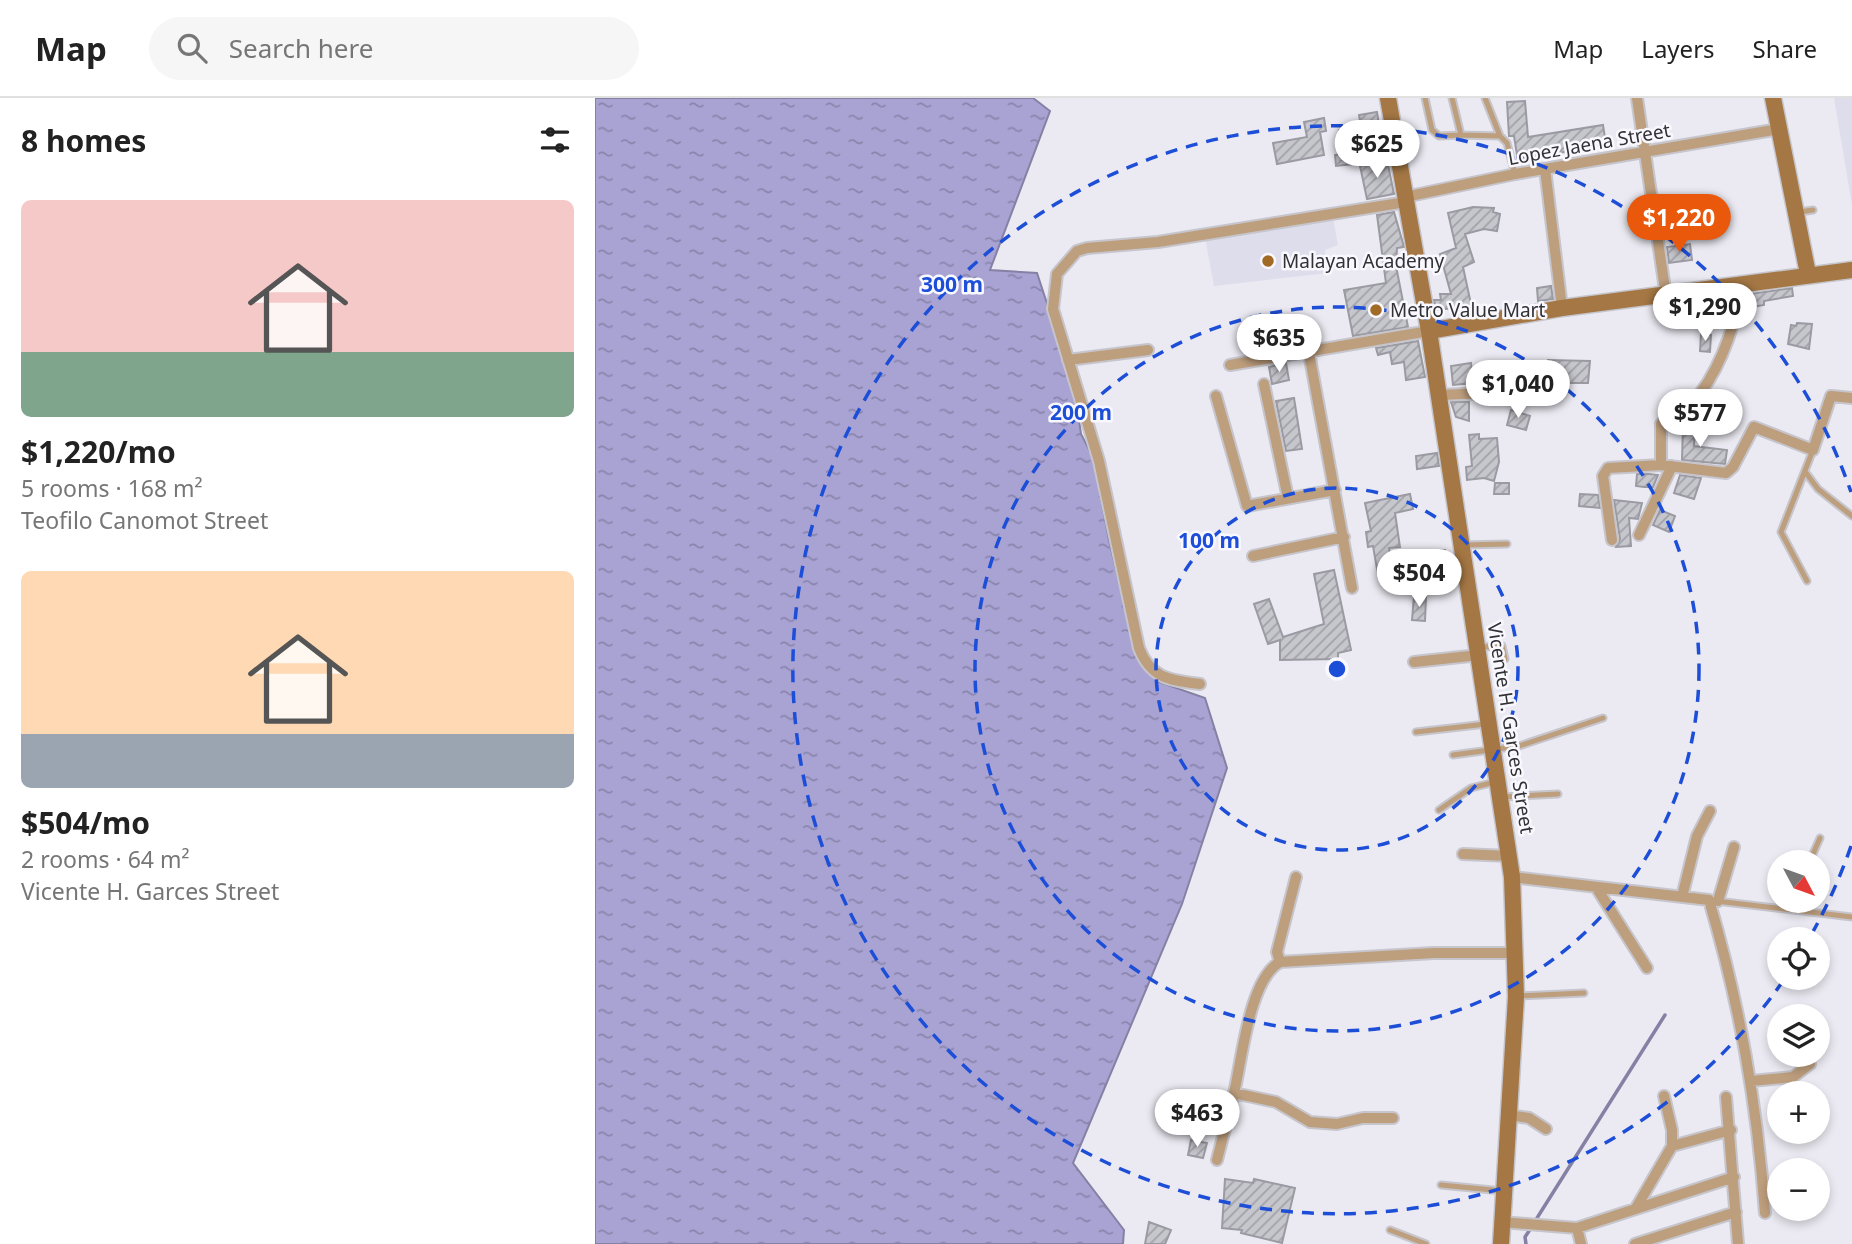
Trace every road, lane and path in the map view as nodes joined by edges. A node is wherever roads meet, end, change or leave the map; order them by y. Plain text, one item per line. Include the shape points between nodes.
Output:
1 (1388, 98) edge
2 (1425, 98) edge
3 (1452, 98) edge
4 (1485, 98) edge
5 (1637, 98) edge
6 (1773, 98) edge
7 (1779, 129) junction
8 (1461, 135) junction
9 (1500, 136) junction
10 (1643, 152) junction
11 (1545, 169) junction
12 (1515, 174) junction
13 (1406, 200) junction
14 (1813, 210) dead end
15 (1796, 213) junction
16 (1852, 270) edge
17 (1808, 274) junction
18 (1744, 285) junction
19 (1666, 296) junction
20 (1562, 308) junction
21 (1429, 331) junction
22 (1148, 350) dead end
23 (1309, 353) junction
24 (1068, 360) junction
25 (1230, 365) dead end
26 (1264, 384) dead end
27 (1561, 390) dead end
28 (1438, 395) junction
29 (1216, 396) dead end
30 (1852, 398) edge
31 (1813, 450) junction
32 (1667, 465) junction
33 (1806, 472) junction
34 (1335, 490) junction
35 (1289, 498) junction
36 (1852, 516) edge
37 (1639, 534) dead end
38 (1344, 537) junction
39 (1612, 540) dead end
40 (1507, 544) dead end
41 (1461, 545) junction
42 (1253, 556) dead end
43 (1807, 581) dead end
44 (1352, 588) dead end
45 (1478, 651) junction
46 (1505, 659) dead end
47 (1413, 662) dead end
48 (1200, 684) dead end
49 (1603, 718) dead end
50 (1489, 724) junction
51 (1416, 732) dead end
52 (1493, 748) junction
53 (1453, 755) dead end
54 (1499, 790) junction
55 (1558, 794) dead end
56 (1440, 810) dead end
57 (1710, 811) dead end
58 (1820, 838) dead end
59 (1734, 847) dead end
60 (1815, 850) edge
61 (1463, 854) dead end
62 (1509, 856) junction
63 (1296, 877) dead end
64 (1512, 877) junction
65 (1596, 887) junction
66 (1682, 897) junction
67 (1713, 901) junction
68 (1767, 907) edge
69 (1825, 914) edge
70 (1852, 917) edge
71 (1515, 953) junction
72 (1280, 962) junction
73 (1647, 968) dead end
74 (1584, 993) dead end
75 (1516, 997) junction
76 (1806, 1067) edge
77 (1751, 1081) junction
78 (1234, 1093) junction
79 (1664, 1096) dead end
80 (1725, 1097) dead end
81 (1508, 1115) junction
82 (1393, 1118) dead end
83 (1546, 1129) dead end
84 (1731, 1130) junction
85 (1672, 1146) junction
86 (1217, 1160) dead end
87 (1734, 1177) junction
88 (1441, 1185) dead end
89 (1503, 1191) junction
90 (1636, 1208) junction
91 (1736, 1212) junction
92 (1765, 1213) dead end
93 (1501, 1222) junction
94 (1577, 1228) junction
95 (1390, 1230) dead end
96 (1426, 1244) edge
97 (1501, 1244) edge
98 (1581, 1244) edge
99 (1635, 1244) edge
100 (1738, 1244) edge

1 - 13 street, Vicente H. Garces Street
2 - 8 lane via 1431,130 1439,136
3 - 8 lane
4 - 9 lane
5 - 10 street
6 - 7 street
7 - 10 street, Lopez Jaena Street
7 - 15 street
8 - 9 lane
9 - 12 lane via 1507,143
10 - 11 street, Lopez Jaena Street
10 - 19 street
11 - 12 street, Lopez Jaena Street
11 - 20 street
12 - 13 street, Lopez Jaena Street
13 - 21 street, Vicente H. Garces Street
13 - 24 street, Lopez Jaena Street via 1158,242 1077,251 1058,274 1052,309
14 - 15 lane
15 - 17 street
16 - 17 street
17 - 18 street
18 - 19 street
18 - 32 street via 1737,314 1705,388 1687,409 1661,424
19 - 20 street
20 - 21 street
21 - 23 street
21 - 28 street, Vicente H. Garces Street
22 - 24 street
23 - 25 street
23 - 34 street
24 - 48 street, Lopez Jaena Street via 1099,461 1145,661 1164,679
26 - 35 street
27 - 28 street
28 - 41 street, Vicente H. Garces Street
29 - 35 street via 1247,506
30 - 31 street via 1831,396
31 - 32 street via 1754,427 1730,471
31 - 33 lane
32 - 37 street
32 - 39 street via 1605,471
33 - 36 lane via 1818,489
33 - 43 lane via 1781,532
34 - 35 street
34 - 38 street
38 - 42 street
38 - 44 street
40 - 41 lane
41 - 45 street, Vicente H. Garces Street
45 - 46 lane via 1502,646
45 - 47 street
45 - 50 street, Vicente H. Garces Street
49 - 52 lane via 1518,746
50 - 51 lane
50 - 52 street, Vicente H. Garces Street
52 - 53 lane
52 - 54 street, Vicente H. Garces Street
54 - 55 lane
54 - 56 lane via 1471,788
54 - 62 street, Vicente H. Garces Street
57 - 66 street via 1697,836
58 - 60 lane
59 - 67 street
61 - 62 street
62 - 64 street, Vicente H. Garces Street
63 - 72 street via 1277,952
64 - 65 street
64 - 71 street, Vicente H. Garces Street
65 - 66 street
65 - 73 street
66 - 67 street
67 - 68 lane
67 - 77 street
69 - 70 lane
71 - 72 street
71 - 75 street, Vicente H. Garces Street
72 - 78 street via 1266,972 1258,990
74 - 75 lane
75 - 81 street, Vicente H. Garces Street
76 - 77 street via 1793,1077
77 - 92 street
78 - 82 street via 1276,1101 1310,1122
78 - 86 street
79 - 85 street
80 - 84 street
81 - 83 street via 1529,1118
81 - 89 street, Vicente H. Garces Street
84 - 85 street
84 - 87 street
85 - 90 street
87 - 90 street
87 - 91 street
88 - 89 lane
89 - 93 street, Vicente H. Garces Street
90 - 94 street
91 - 99 street
91 - 100 street
93 - 94 street
93 - 97 street, Vicente H. Garces Street
94 - 98 street
95 - 96 lane

